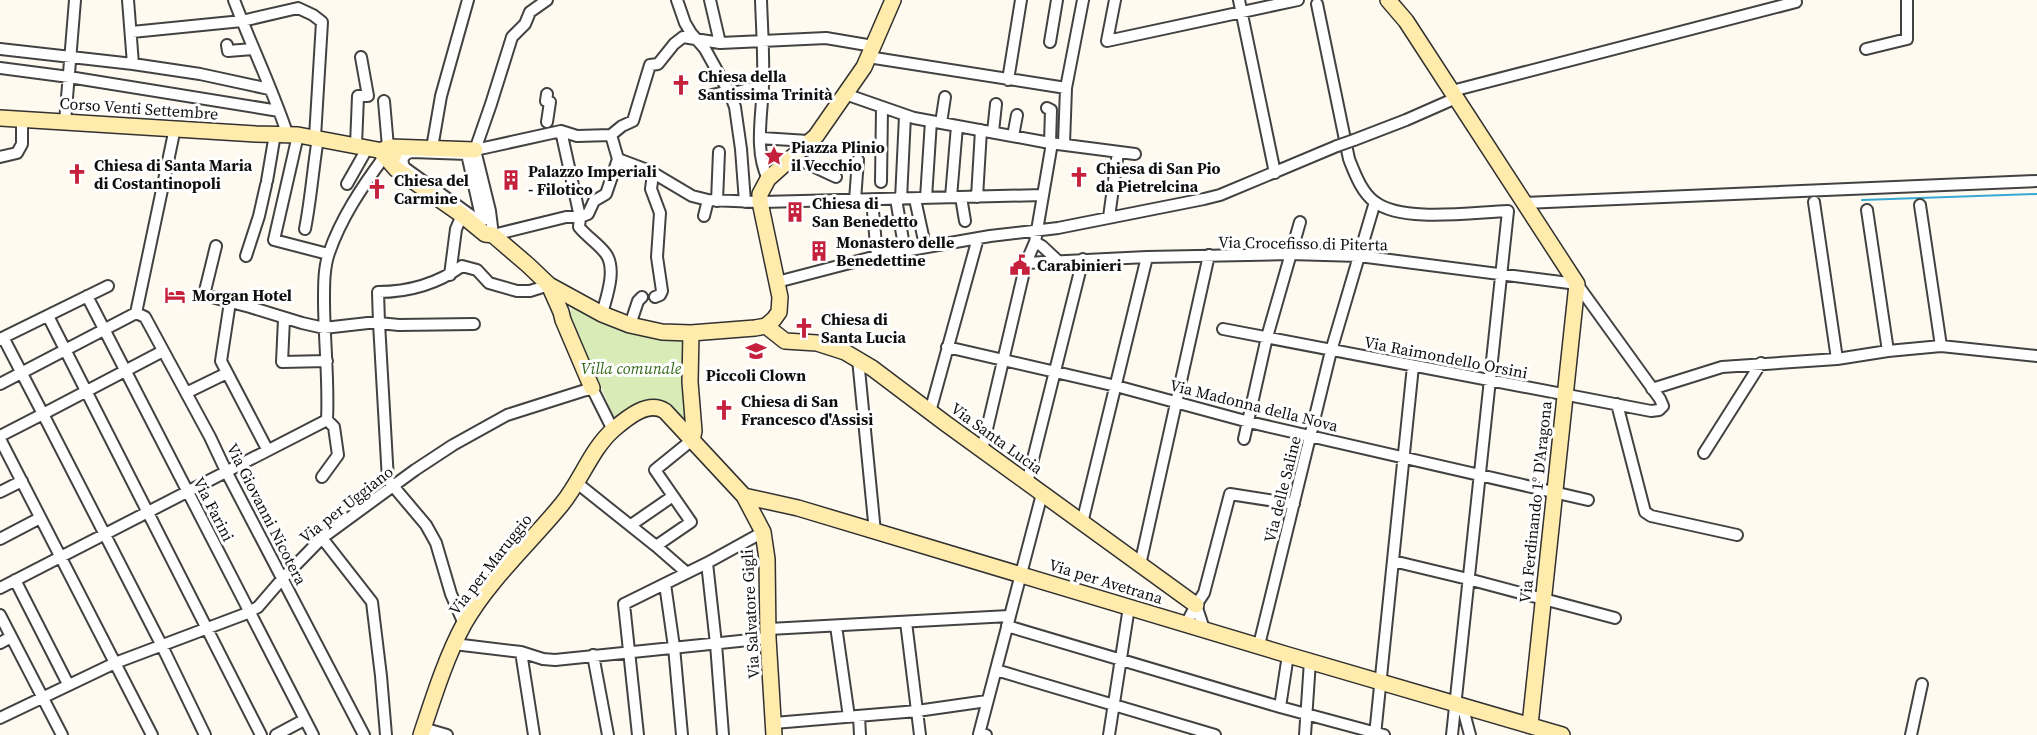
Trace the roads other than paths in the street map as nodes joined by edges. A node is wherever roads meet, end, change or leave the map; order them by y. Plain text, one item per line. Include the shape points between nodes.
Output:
1 (75, 0) edge
2 (128, 0) edge
3 (234, 0) edge
4 (468, 0) edge
5 (547, 0) edge
6 (677, 0) edge
7 (710, 0) edge
8 (761, 0) edge
9 (893, 0) edge
10 (1021, 0) edge
11 (1058, 0) edge
12 (1083, 0) edge
13 (1115, 0) edge
14 (1239, 0) edge
15 (1298, 0) edge
16 (1388, 0) edge
17 (1907, 0) edge
18 (1796, 2) dead end
19 (1317, 4) dead end
20 (1242, 12) junction
21 (242, 21) junction
22 (132, 32) junction
23 (696, 38) junction
24 (762, 41) junction
25 (1050, 42) dead end
26 (720, 43) junction
27 (227, 45) dead end
28 (0, 49) edge
29 (253, 49) junction
30 (1866, 49) dead end
31 (871, 52) junction
32 (361, 57) dead end
33 (71, 58) junction
34 (133, 64) junction
35 (0, 68) edge
36 (69, 77) junction
37 (1008, 80) junction
38 (763, 85) junction
39 (1066, 88) junction
40 (269, 89) junction
41 (730, 92) junction
42 (547, 94) dead end
43 (845, 94) junction
44 (712, 95) dead end
45 (1454, 95) junction
46 (945, 98) dead end
47 (384, 101) dead end
48 (996, 104) dead end
49 (882, 108) junction
50 (1047, 108) dead end
51 (279, 111) junction
52 (1017, 115) dead end
53 (905, 116) junction
54 (0, 118) edge
55 (22, 119) junction
56 (65, 122) junction
57 (547, 122) dead end
58 (936, 122) junction
59 (957, 126) junction
60 (175, 128) junction
61 (981, 130) junction
62 (561, 131) junction
63 (993, 132) junction
64 (287, 134) junction
65 (611, 135) junction
66 (1013, 136) junction
67 (317, 137) junction
68 (760, 138) junction
69 (808, 141) junction
70 (1051, 143) junction
71 (1064, 144) junction
72 (432, 148) junction
73 (379, 150) junction
74 (471, 152) junction
75 (719, 152) dead end
76 (1118, 152) junction
77 (1136, 154) dead end
78 (791, 156) junction
79 (0, 157) edge
80 (618, 159) junction
81 (858, 160) dead end
82 (1275, 173) junction
83 (653, 174) junction
84 (836, 177) dead end
85 (768, 179) junction
86 (2037, 181) edge
87 (881, 182) dead end
88 (347, 184) dead end
89 (977, 195) junction
90 (1042, 195) junction
91 (956, 197) junction
92 (921, 198) junction
93 (898, 199) junction
94 (713, 200) junction
95 (855, 200) junction
96 (872, 200) junction
97 (752, 202) junction
98 (1375, 202) junction
99 (1814, 202) dead end
100 (1524, 203) junction
101 (1920, 205) dead end
102 (1867, 210) dead end
103 (462, 215) junction
104 (580, 216) junction
105 (704, 216) dead end
106 (1109, 217) junction
107 (966, 221) dead end
108 (1300, 222) dead end
109 (305, 229) dead end
110 (493, 236) junction
111 (923, 236) dead end
112 (1036, 237) junction
113 (978, 238) junction
114 (903, 240) dead end
115 (216, 246) dead end
116 (328, 254) junction
117 (1290, 254) junction
118 (1209, 255) junction
119 (246, 256) dead end
120 (877, 256) junction
121 (1147, 256) junction
122 (1359, 256) junction
123 (1083, 259) junction
124 (1057, 260) junction
125 (1026, 263) junction
126 (1502, 273) junction
127 (450, 275) junction
128 (777, 282) junction
129 (1577, 284) junction
130 (549, 285) junction
131 (108, 286) dead end
132 (659, 294) dead end
133 (87, 296) junction
134 (642, 297) dead end
135 (576, 300) junction
136 (230, 302) junction
137 (561, 312) junction
138 (136, 313) junction
139 (602, 314) junction
140 (48, 316) junction
141 (284, 318) junction
142 (379, 323) junction
143 (474, 324) dead end
144 (630, 326) junction
145 (766, 326) junction
146 (324, 328) junction
147 (1223, 329) dead end
148 (105, 330) junction
149 (691, 333) junction
150 (1267, 337) junction
151 (1, 339) edge
152 (1941, 346) junction
153 (947, 347) junction
154 (66, 351) junction
155 (163, 351) junction
156 (1331, 351) junction
157 (1888, 351) junction
158 (2037, 356) edge
159 (1004, 358) junction
160 (858, 359) junction
161 (1837, 359) junction
162 (327, 361) junction
163 (1761, 363) junction
164 (1413, 366) junction
165 (126, 370) junction
166 (1056, 372) junction
167 (227, 373) junction
168 (22, 374) junction
169 (1489, 380) junction
170 (0, 384) edge
171 (1116, 386) junction
172 (592, 388) junction
173 (1652, 389) junction
174 (85, 392) junction
175 (186, 393) junction
176 (1565, 394) junction
177 (1176, 401) junction
178 (1617, 404) junction
179 (930, 412) junction
180 (43, 414) junction
181 (327, 420) junction
182 (1249, 422) junction
183 (613, 430) junction
184 (1311, 436) junction
185 (0, 437) edge
186 (1244, 439) dead end
187 (692, 440) junction
188 (267, 449) junction
189 (982, 450) junction
190 (1704, 453) dead end
191 (1405, 457) junction
192 (226, 471) junction
193 (1480, 476) junction
194 (322, 477) dead end
195 (22, 481) junction
196 (577, 483) junction
197 (1028, 483) junction
198 (393, 486) junction
199 (0, 492) edge
200 (188, 492) junction
201 (1554, 492) junction
202 (1042, 494) junction
203 (673, 496) junction
204 (744, 496) junction
205 (1588, 500) dead end
206 (1294, 504) junction
207 (147, 513) junction
208 (40, 518) junction
209 (1082, 523) junction
210 (631, 525) junction
211 (763, 532) junction
212 (875, 532) junction
213 (104, 535) junction
214 (1737, 535) dead end
215 (322, 538) junction
216 (0, 539) edge
217 (656, 546) junction
218 (61, 557) junction
219 (1393, 561) junction
220 (707, 563) junction
221 (1140, 565) junction
222 (687, 573) junction
223 (1020, 573) junction
224 (283, 578) junction
225 (1468, 579) junction
226 (15, 580) junction
227 (665, 584) junction
228 (0, 588) edge
229 (1542, 600) junction
230 (1196, 605) junction
231 (1129, 607) junction
232 (250, 612) junction
233 (0, 615) edge
234 (1615, 618) dead end
235 (1008, 621) junction
236 (906, 622) junction
237 (464, 624) junction
238 (1186, 624) junction
239 (836, 626) junction
240 (206, 627) junction
241 (1204, 629) junction
242 (768, 633) junction
243 (11, 637) junction
244 (0, 643) edge
245 (161, 644) junction
246 (454, 644) junction
247 (716, 644) junction
248 (1259, 645) junction
249 (674, 647) junction
250 (521, 652) junction
251 (631, 652) junction
252 (593, 655) junction
253 (1288, 655) junction
254 (1120, 660) junction
255 (1310, 661) junction
256 (115, 663) junction
257 (996, 670) junction
258 (1380, 681) junction
259 (68, 684) junction
260 (1922, 684) dead end
261 (43, 697) junction
262 (987, 701) junction
263 (1458, 704) junction
264 (1113, 706) junction
265 (1280, 707) junction
266 (917, 711) junction
267 (1307, 714) junction
268 (854, 716) junction
269 (0, 718) edge
270 (304, 720) junction
271 (1530, 725) junction
272 (774, 729) edge
273 (422, 732) edge
274 (1378, 734) edge
275 (62, 735) edge
276 (152, 735) edge
277 (205, 735) edge
278 (261, 735) edge
279 (276, 735) edge
280 (313, 735) edge
281 (364, 735) edge
282 (386, 735) edge
283 (447, 735) edge
284 (534, 735) edge
285 (608, 735) edge
286 (638, 735) edge
287 (682, 735) edge
288 (723, 735) edge
289 (860, 735) edge
290 (920, 735) edge
291 (986, 735) edge
292 (1109, 735) edge
293 (1215, 735) edge
294 (1305, 735) edge
295 (1452, 735) edge
296 (1470, 735) edge
297 (1562, 735) edge
298 (1911, 735) edge

1 - 33 street
2 - 22 street
3 - 21 street
4 - 72 street via 441,96
5 - 74 street via 530,12 512,37
6 - 23 street via 685,23
7 - 26 street
8 - 24 street
9 - 31 street
10 - 37 street
11 - 25 street
12 - 39 street
13 - 20 street via 1107,41
14 - 20 street
15 - 20 street
16 - 45 street
17 - 30 street via 1906,39
18 - 45 street
19 - 98 street via 1349,159 1357,179
20 - 82 street
21 - 22 street
21 - 29 street
21 - 67 street via 298,8 322,22
22 - 34 street
23 - 26 street
23 - 41 street
23 - 65 street via 683,37 658,64 650,66 633,121
24 - 26 street
24 - 31 street via 826,38
24 - 38 street
27 - 29 street via 228,51
28 - 33 street
29 - 40 street
31 - 37 street
31 - 43 street
32 - 73 street via 368,96 358,96
33 - 34 street
33 - 36 street
34 - 40 street
35 - 36 street
36 - 51 street
36 - 56 street
37 - 39 street
38 - 41 street
38 - 68 street
39 - 71 street
40 - 51 street
41 - 44 street
41 - 97 street
42 - 57 street
43 - 49 street
43 - 69 street via 816,136
45 - 82 street, bridge via 1406,120
45 - 100 street
46 - 58 street
47 - 73 street
48 - 63 street
49 - 53 street
49 - 87 street
50 - 70 street via 1051,110
51 - 64 street
52 - 66 street
53 - 58 street
53 - 93 street
54 - 55 street, Corso Venti Settembre
55 - 56 street, Corso Venti Settembre
55 - 79 street via 22,144 17,153
56 - 60 street, Corso Venti Settembre
58 - 59 street
58 - 92 street
59 - 61 street
59 - 91 street
60 - 64 street, Corso Venti Settembre
60 - 138 street
61 - 63 street
61 - 89 street
62 - 65 street via 577,136
62 - 74 street
62 - 104 street
63 - 66 street
64 - 67 street, Corso Venti Settembre
64 - 116 street via 274,240
64 - 119 street via 266,183
65 - 80 street
66 - 70 street
67 - 73 street
67 - 109 street
68 - 69 street
68 - 85 street
69 - 78 street
70 - 71 street
70 - 90 street
71 - 76 street
72 - 73 street
72 - 74 street
73 - 88 street
73 - 103 street via 396,169
73 - 116 street
74 - 74 street via 410,152 403,163 480,222 483,217
74 - 110 street via 490,211
75 - 94 street
76 - 77 street
76 - 106 street
78 - 84 street
78 - 85 street
80 - 83 street
80 - 104 street via 606,194 594,201 588,214
81 - 95 street
82 - 106 street via 1220,195
83 - 94 street via 692,196
83 - 132 street via 651,189 660,213
85 - 97 street
86 - 100 street
89 - 90 street
89 - 91 street
90 - 112 street
91 - 92 street
91 - 107 street
92 - 93 street
92 - 111 street
93 - 96 street
93 - 114 street
94 - 97 street
94 - 105 street
95 - 96 street
95 - 97 street
96 - 120 street
97 - 128 street
98 - 122 street, Via delle Saline
98 - 126 street via 1398,213 1415,215 1508,211
99 - 161 street
100 - 129 street
101 - 152 street
102 - 157 street
103 - 110 street
103 - 127 street via 456,229
104 - 110 street
104 - 139 street via 579,227 610,261
106 - 112 street via 1058,228 1043,239
108 - 117 street
110 - 130 street
112 - 113 street
112 - 124 street
112 - 125 street
113 - 120 street
113 - 153 street
115 - 136 street via 204,295
116 - 146 street
117 - 118 street, Via Crocefisso di Piterta
117 - 122 street, Via Crocefisso di Piterta
117 - 150 street
118 - 121 street, Via Crocefisso di Piterta
118 - 177 street
120 - 128 street
121 - 123 street, Via Crocefisso di Piterta
121 - 171 street
122 - 126 street, Via Crocefisso di Piterta
122 - 156 street, Via delle Saline
123 - 124 street, Via Crocefisso di Piterta
123 - 166 street
124 - 125 street, Via Crocefisso di Piterta
125 - 159 street
126 - 129 street, Via Crocefisso di Piterta
126 - 169 street
127 - 130 street via 462,266 477,270 489,283 517,291
127 - 142 street via 399,292 378,292
128 - 145 street via 779,312
129 - 173 street
129 - 176 street, Via Ferdinando 1° D'Aragona
130 - 135 street
130 - 137 street
131 - 133 street
133 - 140 street
133 - 148 street, Via Farini
134 - 144 street
135 - 137 street via 565,302
135 - 139 street
136 - 141 street
136 - 167 street via 221,361
137 - 172 street
138 - 148 street
138 - 155 street, Via Giovanni Nicotera via 145,316
139 - 144 street
140 - 151 street
140 - 154 street
141 - 146 street
141 - 162 street via 282,362
142 - 143 street
142 - 146 street
142 - 198 street via 388,480
144 - 149 street
145 - 149 street
145 - 160 street, Via Santa Lucia via 785,341 817,343
146 - 162 street
147 - 150 street, Via Raimondello Orsini
148 - 154 street
148 - 165 street, Via Farini
149 - 187 street
150 - 156 street, Via Raimondello Orsini
150 - 182 street
151 - 168 street
152 - 157 street
152 - 158 street
153 - 159 street, Via Madonna della Nova
153 - 179 street
154 - 168 street
154 - 174 street
155 - 165 street
155 - 175 street, Via Giovanni Nicotera
156 - 164 street, Via Raimondello Orsini
156 - 184 street, Via delle Saline
157 - 161 street
159 - 166 street, Via Madonna della Nova
159 - 189 street
160 - 179 street, Via Santa Lucia
160 - 212 street
161 - 163 street
162 - 181 street
163 - 173 street via 1722,367
163 - 190 street
164 - 169 street, Via Raimondello Orsini
164 - 191 street
165 - 174 street
165 - 200 street, Via Farini
166 - 171 street, Via Madonna della Nova
166 - 197 street
167 - 175 street
167 - 188 street
168 - 170 street
168 - 180 street
169 - 176 street, Via Raimondello Orsini
169 - 193 street
171 - 177 street, Via Madonna della Nova
171 - 209 street
172 - 183 street
172 - 198 street, Via per Uggiano via 507,415 453,445
173 - 178 street, Via Raimondello Orsini via 1663,406 1659,410
174 - 180 street
174 - 207 street
175 - 192 street, Via Giovanni Nicotera
176 - 178 street, Via Raimondello Orsini
176 - 201 street, Via Ferdinando 1° D'Aragona
177 - 182 street, Via Madonna della Nova
177 - 221 street
178 - 214 street via 1645,512
179 - 189 street, Via Santa Lucia
180 - 185 street
180 - 213 street
181 - 188 street
181 - 194 street via 334,427 338,455
182 - 184 street, Via Madonna della Nova
182 - 186 street
183 - 187 street, Via per Maruggio via 645,408 655,406 665,411
183 - 196 street, Via per Maruggio
184 - 191 street, Via Madonna della Nova
184 - 206 street, Via delle Saline
185 - 195 street
187 - 203 street via 655,470
187 - 204 street
188 - 192 street
189 - 197 street, Via Santa Lucia
191 - 193 street, Via Madonna della Nova
191 - 219 street
192 - 200 street
192 - 224 street, Via Giovanni Nicotera
193 - 201 street, Via Madonna della Nova
193 - 225 street
195 - 199 street
195 - 208 street
196 - 210 street
196 - 237 street, Via per Maruggio
197 - 202 street, Via Santa Lucia
198 - 215 street, Via per Uggiano
198 - 237 street via 436,543
200 - 207 street
200 - 232 street, Via Farini
201 - 205 street, Via Madonna della Nova
201 - 229 street, Via Ferdinando 1° D'Aragona
202 - 209 street, Via Santa Lucia
202 - 223 street
203 - 210 street
203 - 217 street via 691,522
204 - 211 street, Via Salvatore Gigli
204 - 212 street, Via per Avetrana
206 - 230 street via 1230,494 1204,593
206 - 248 street, Via delle Saline
207 - 213 street
207 - 240 street
208 - 216 street
208 - 218 street
209 - 221 street, Via Santa Lucia
210 - 217 street
211 - 220 street
211 - 242 street, Via Salvatore Gigli
212 - 223 street, Via per Avetrana
213 - 218 street
213 - 245 street
215 - 224 street, Via per Uggiano
215 - 282 street via 372,602
217 - 222 street
218 - 226 street
218 - 256 street
219 - 225 street
219 - 258 street
220 - 222 street
220 - 247 street
221 - 230 street, Via Santa Lucia
222 - 227 street
223 - 231 street, Via per Avetrana
223 - 235 street
224 - 232 street, Via per Uggiano
224 - 281 street, Via Giovanni Nicotera
225 - 229 street
225 - 263 street
226 - 228 street
226 - 259 street
227 - 249 street
227 - 251 street via 624,604
229 - 234 street
229 - 271 street, Via Ferdinando 1° D'Aragona
230 - 238 street
230 - 241 street
231 - 238 street, Via per Avetrana
231 - 254 street
232 - 240 street, Via per Uggiano
232 - 270 street, Via Farini
233 - 243 street
235 - 236 street
235 - 254 street
235 - 257 street
236 - 239 street
236 - 266 street
237 - 246 street, Via per Maruggio
238 - 241 street, Via per Avetrana
239 - 242 street
239 - 268 street
240 - 245 street, Via per Uggiano
240 - 278 street
241 - 248 street, Via per Avetrana
242 - 247 street
242 - 272 street, Via Salvatore Gigli
243 - 244 street
243 - 261 street
245 - 256 street, Via per Uggiano
245 - 277 street
246 - 250 street
246 - 273 street, Via per Maruggio
247 - 249 street
247 - 288 street
248 - 253 street, Via per Avetrana
249 - 251 street
249 - 287 street
250 - 252 street via 543,659
250 - 284 street
251 - 252 street
251 - 286 street
252 - 285 street
253 - 255 street, Via per Avetrana
253 - 265 street
254 - 264 street
254 - 265 street
255 - 258 street, Via per Avetrana
255 - 267 street
256 - 259 street, Via per Uggiano
256 - 276 street
257 - 262 street
257 - 264 street
258 - 263 street, Via per Avetrana
258 - 274 street
259 - 261 street, Via per Uggiano
260 - 298 street
261 - 269 street, Via per Uggiano
261 - 275 street
262 - 266 street
262 - 291 street via 979,734
263 - 271 street, Via per Avetrana
263 - 295 street
263 - 296 street
264 - 292 street
264 - 293 street
265 - 267 street
266 - 268 street
266 - 290 street
267 - 274 street
267 - 294 street
268 - 272 street
268 - 289 street
270 - 279 street
270 - 280 street, Via Farini
271 - 297 street, Via per Avetrana
273 - 283 street

